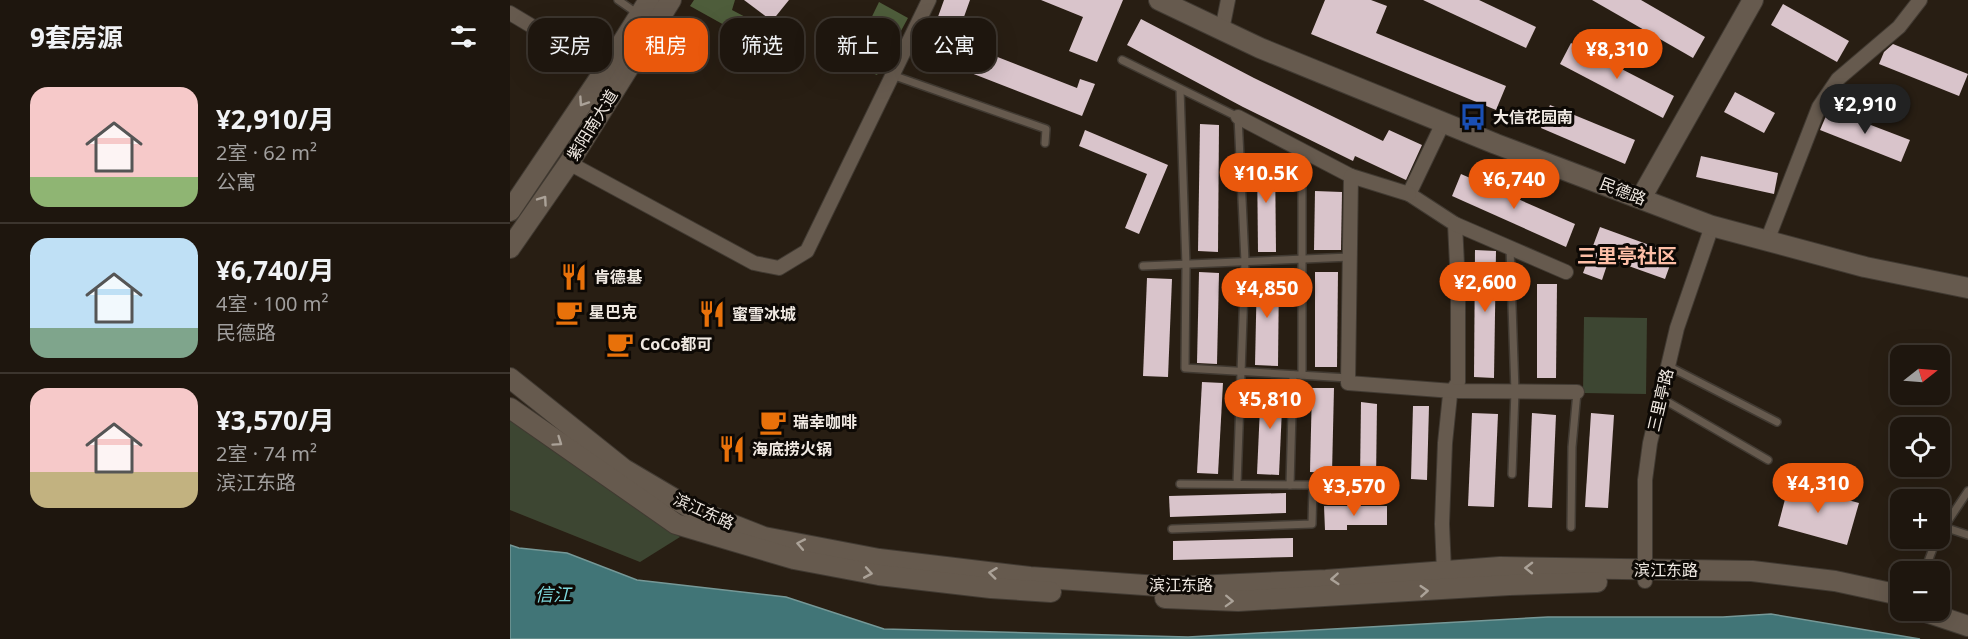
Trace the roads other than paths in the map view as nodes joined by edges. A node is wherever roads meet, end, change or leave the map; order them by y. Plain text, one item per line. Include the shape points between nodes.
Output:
1 (618, 0) edge
2 (671, 0) edge
3 (929, 0) edge
4 (1159, 0) edge
5 (1228, 0) edge
6 (1753, 0) edge
7 (1920, 0) edge
8 (644, 7) edge
9 (510, 13) edge
10 (528, 24) edge
11 (1222, 30) junction
12 (612, 57) edge
13 (1122, 60) dead end
14 (603, 72) edge
15 (892, 75) junction
16 (1180, 89) junction
17 (1238, 117) junction
18 (1443, 123) junction
19 (1045, 143) dead end
20 (1302, 150) junction
21 (569, 163) junction
22 (1351, 176) junction
23 (1409, 194) junction
24 (1641, 198) junction
25 (510, 211) edge
26 (1455, 224) junction
27 (1712, 226) junction
28 (1767, 241) junction
29 (510, 248) edge
30 (1510, 248) junction
31 (1350, 257) junction
32 (1302, 259) junction
33 (1245, 261) junction
34 (1186, 265) junction
35 (1143, 266) dead end
36 (1566, 272) dead end
37 (1968, 288) edge
38 (1668, 366) junction
39 (1241, 372) junction
40 (1293, 375) junction
41 (1302, 375) junction
42 (510, 378) edge
43 (1348, 378) junction
44 (1453, 391) junction
45 (1515, 391) junction
46 (1577, 392) joint
47 (1661, 398) junction
48 (510, 408) edge
49 (1777, 422) dead end
50 (1768, 460) dead end
51 (1512, 474) dead end
52 (1180, 484) dead end
53 (1237, 484) junction
54 (1290, 484) junction
55 (1968, 491) edge
56 (1950, 518) edge
57 (1571, 527) dead end
58 (1172, 529) dead end
59 (1950, 532) edge
60 (1968, 535) edge
61 (1444, 571) junction
62 (1645, 576) junction
63 (1890, 593) edge
64 (1890, 605) edge
65 (1950, 606) edge
66 (1968, 611) edge
67 (1950, 620) edge
68 (1968, 626) edge

1 - 8 lane
2 - 21 main road, 紫阳南大道
3 - 15 street
4 - 11 main road, 民德路
5 - 11 street
6 - 24 main road
7 - 28 street via 1899,27 1838,79 1819,107
8 - 12 main road, 紫阳南大道
9 - 10 street
11 - 18 main road, 民德路
13 - 16 lane
14 -> 25 main road, 紫阳南大道
15 - 19 lane via 1046,129
15 - 21 street via 807,251 779,268 754,263
16 - 17 lane
16 - 34 lane
17 - 20 street
17 - 33 lane
18 - 23 street
18 - 24 main road, 民德路
20 - 22 street
20 - 32 lane
29 -> 21 main road, 紫阳南大道
22 - 23 street
22 - 31 street
23 - 26 street
24 - 27 main road, 民德路
26 - 30 street
26 - 44 street via 1458,382
27 - 28 main road, 民德路
27 - 38 street, 三里亭路
28 - 37 main road, 民德路 via 1864,267
30 - 36 street
30 - 45 lane
31 - 32 lane
31 - 43 street
32 - 33 lane
32 - 41 lane
33 - 34 lane
33 - 39 lane
34 - 35 lane
34 - 39 lane via 1185,368
38 - 47 street, 三里亭路
38 - 49 lane
39 - 40 lane
39 - 53 lane
40 - 41 lane
40 - 54 lane
41 - 43 lane
61 -> 42 main road, 滨江东路 via 1173,586 1030,578 879,559 764,537 690,508 624,469
43 - 44 street via 1348,383
44 - 45 street
44 - 61 street via 1445,443
45 - 46 street
45 - 51 lane
46 - 57 lane
47 - 50 lane
47 - 62 street, 三里亭路 via 1645,480
48 -> 62 main road, 滨江东路 via 676,524 794,559 879,575 991,588 1238,601
52 - 53 lane
53 - 54 lane
54 - 58 lane via 1313,485 1312,524
55 - 56 lane
59 - 60 lane
62 -> 61 main road, 滨江东路 via 1500,567
62 - 63 main road, 滨江东路 via 1752,571 1835,581
62 - 64 main road, 滨江东路 via 1750,584
65 - 66 main road
67 - 68 main road

